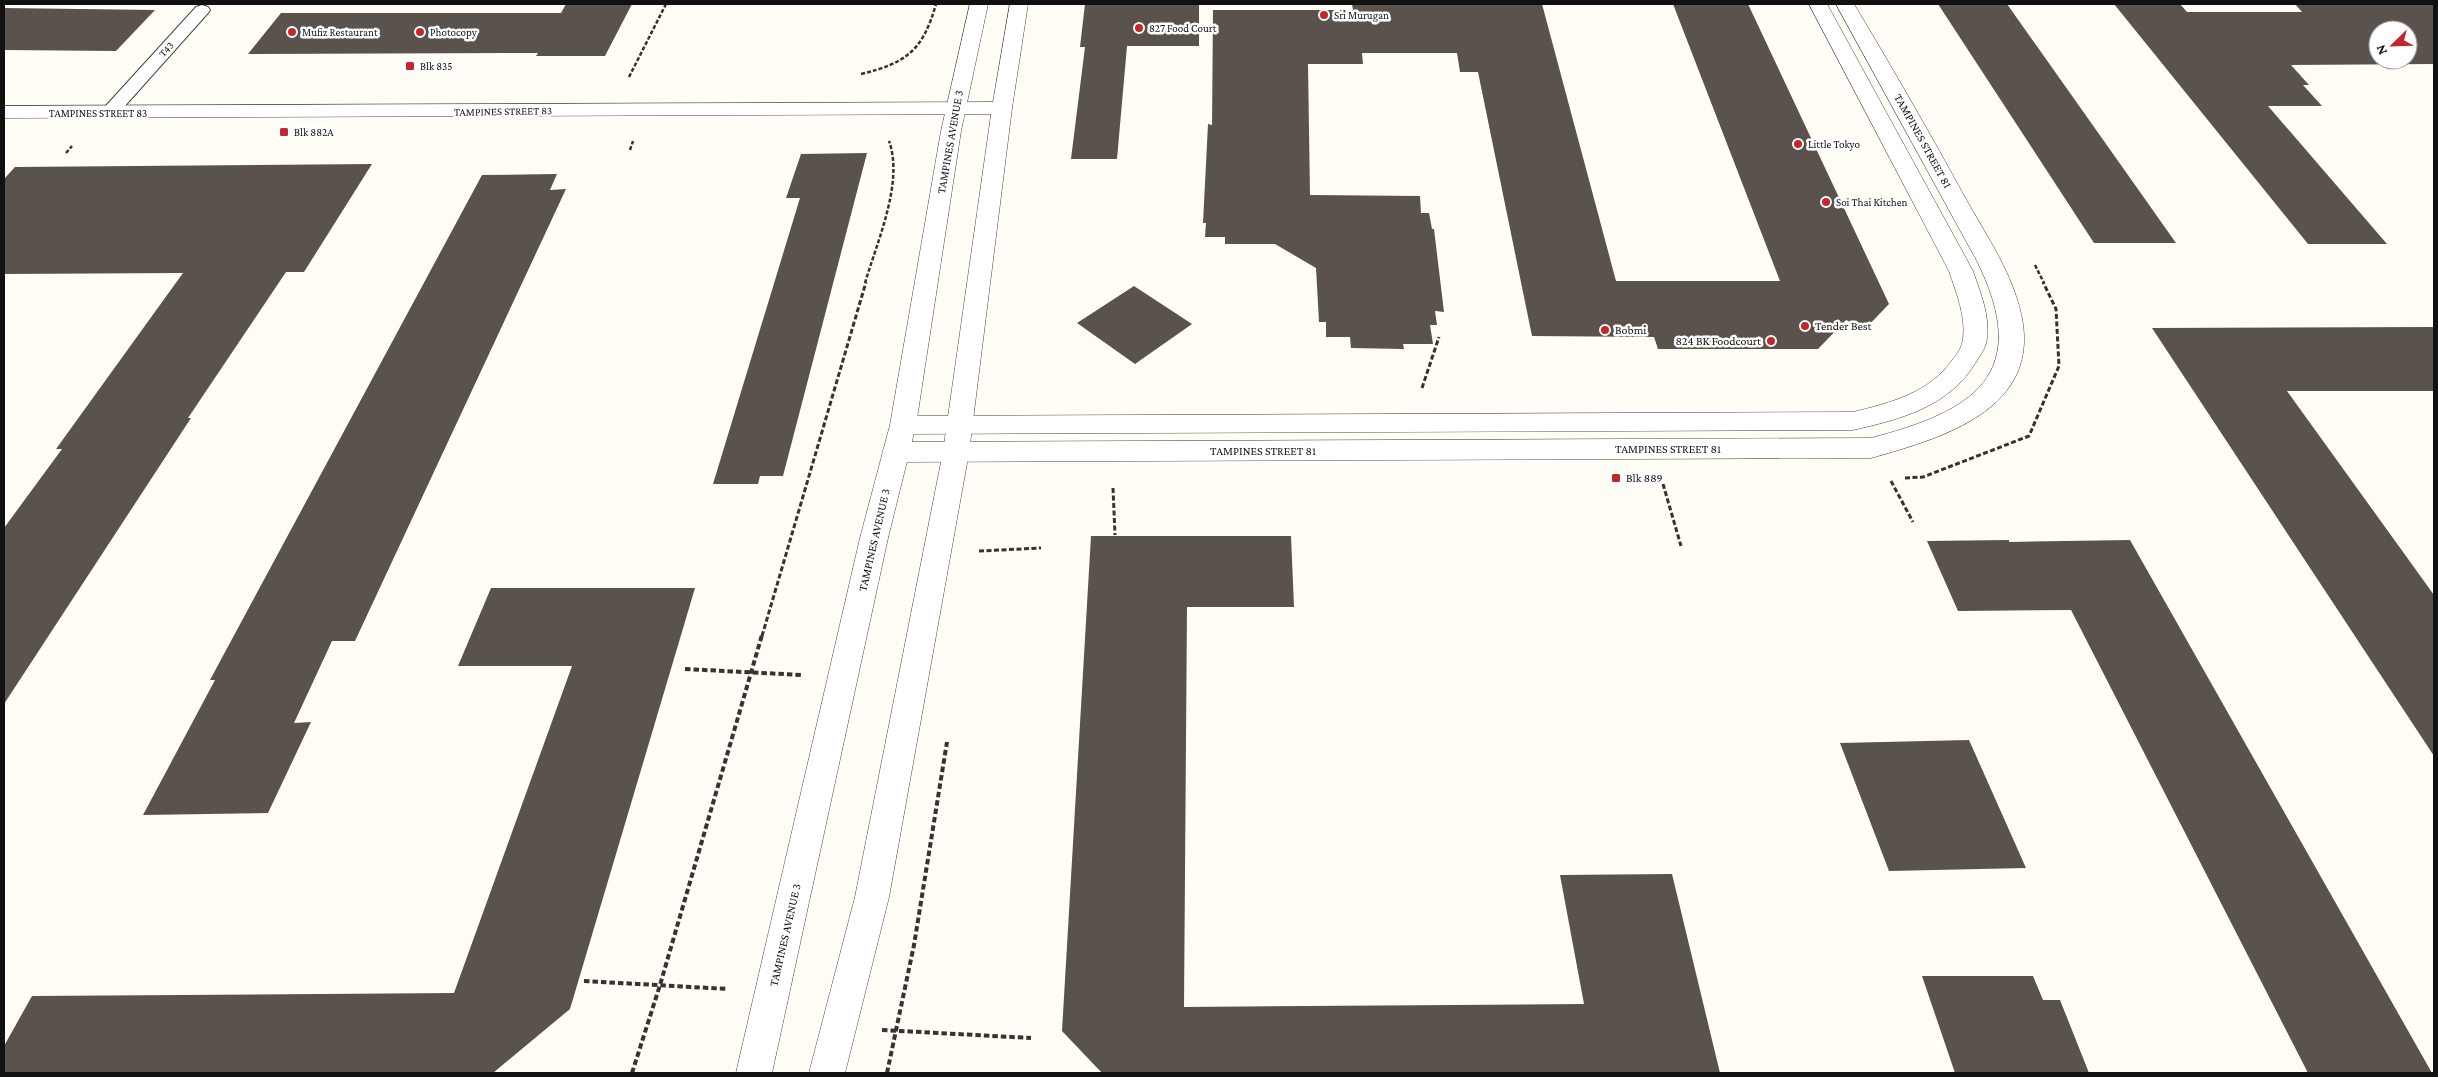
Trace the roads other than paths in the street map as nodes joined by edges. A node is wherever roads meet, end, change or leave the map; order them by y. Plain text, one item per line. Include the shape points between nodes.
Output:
1 (979, 4) edge
2 (1020, 4) edge
3 (1818, 4) edge
4 (1845, 4) edge
5 (202, 10) dead end
6 (956, 108) junction
7 (1002, 108) junction
8 (4, 112) edge
9 (109, 113) junction
10 (899, 439) junction
11 (959, 439) junction
12 (754, 1073) edge
13 (827, 1073) edge

1 - 6 street, TAMPINES AVENUE 3
2 - 7 street
3 - 11 street, TAMPINES STREET 81 via 1961,271 1973,307 1974,345 1959,372 1930,396 1893,412 1854,421
4 - 11 street, TAMPINES STREET 81 via 1910,114 1994,272 2009,313 2010,356 1994,389 1960,418 1917,436 1871,448
5 - 9 lane, T43
6 - 7 street, TAMPINES STREET 83
6 - 9 street, TAMPINES STREET 83
6 - 10 street, TAMPINES AVENUE 3
7 - 11 street
8 - 9 street, TAMPINES STREET 83
10 - 11 street, TAMPINES STREET 81
10 - 12 street, TAMPINES AVENUE 3
11 - 13 street via 872,897

